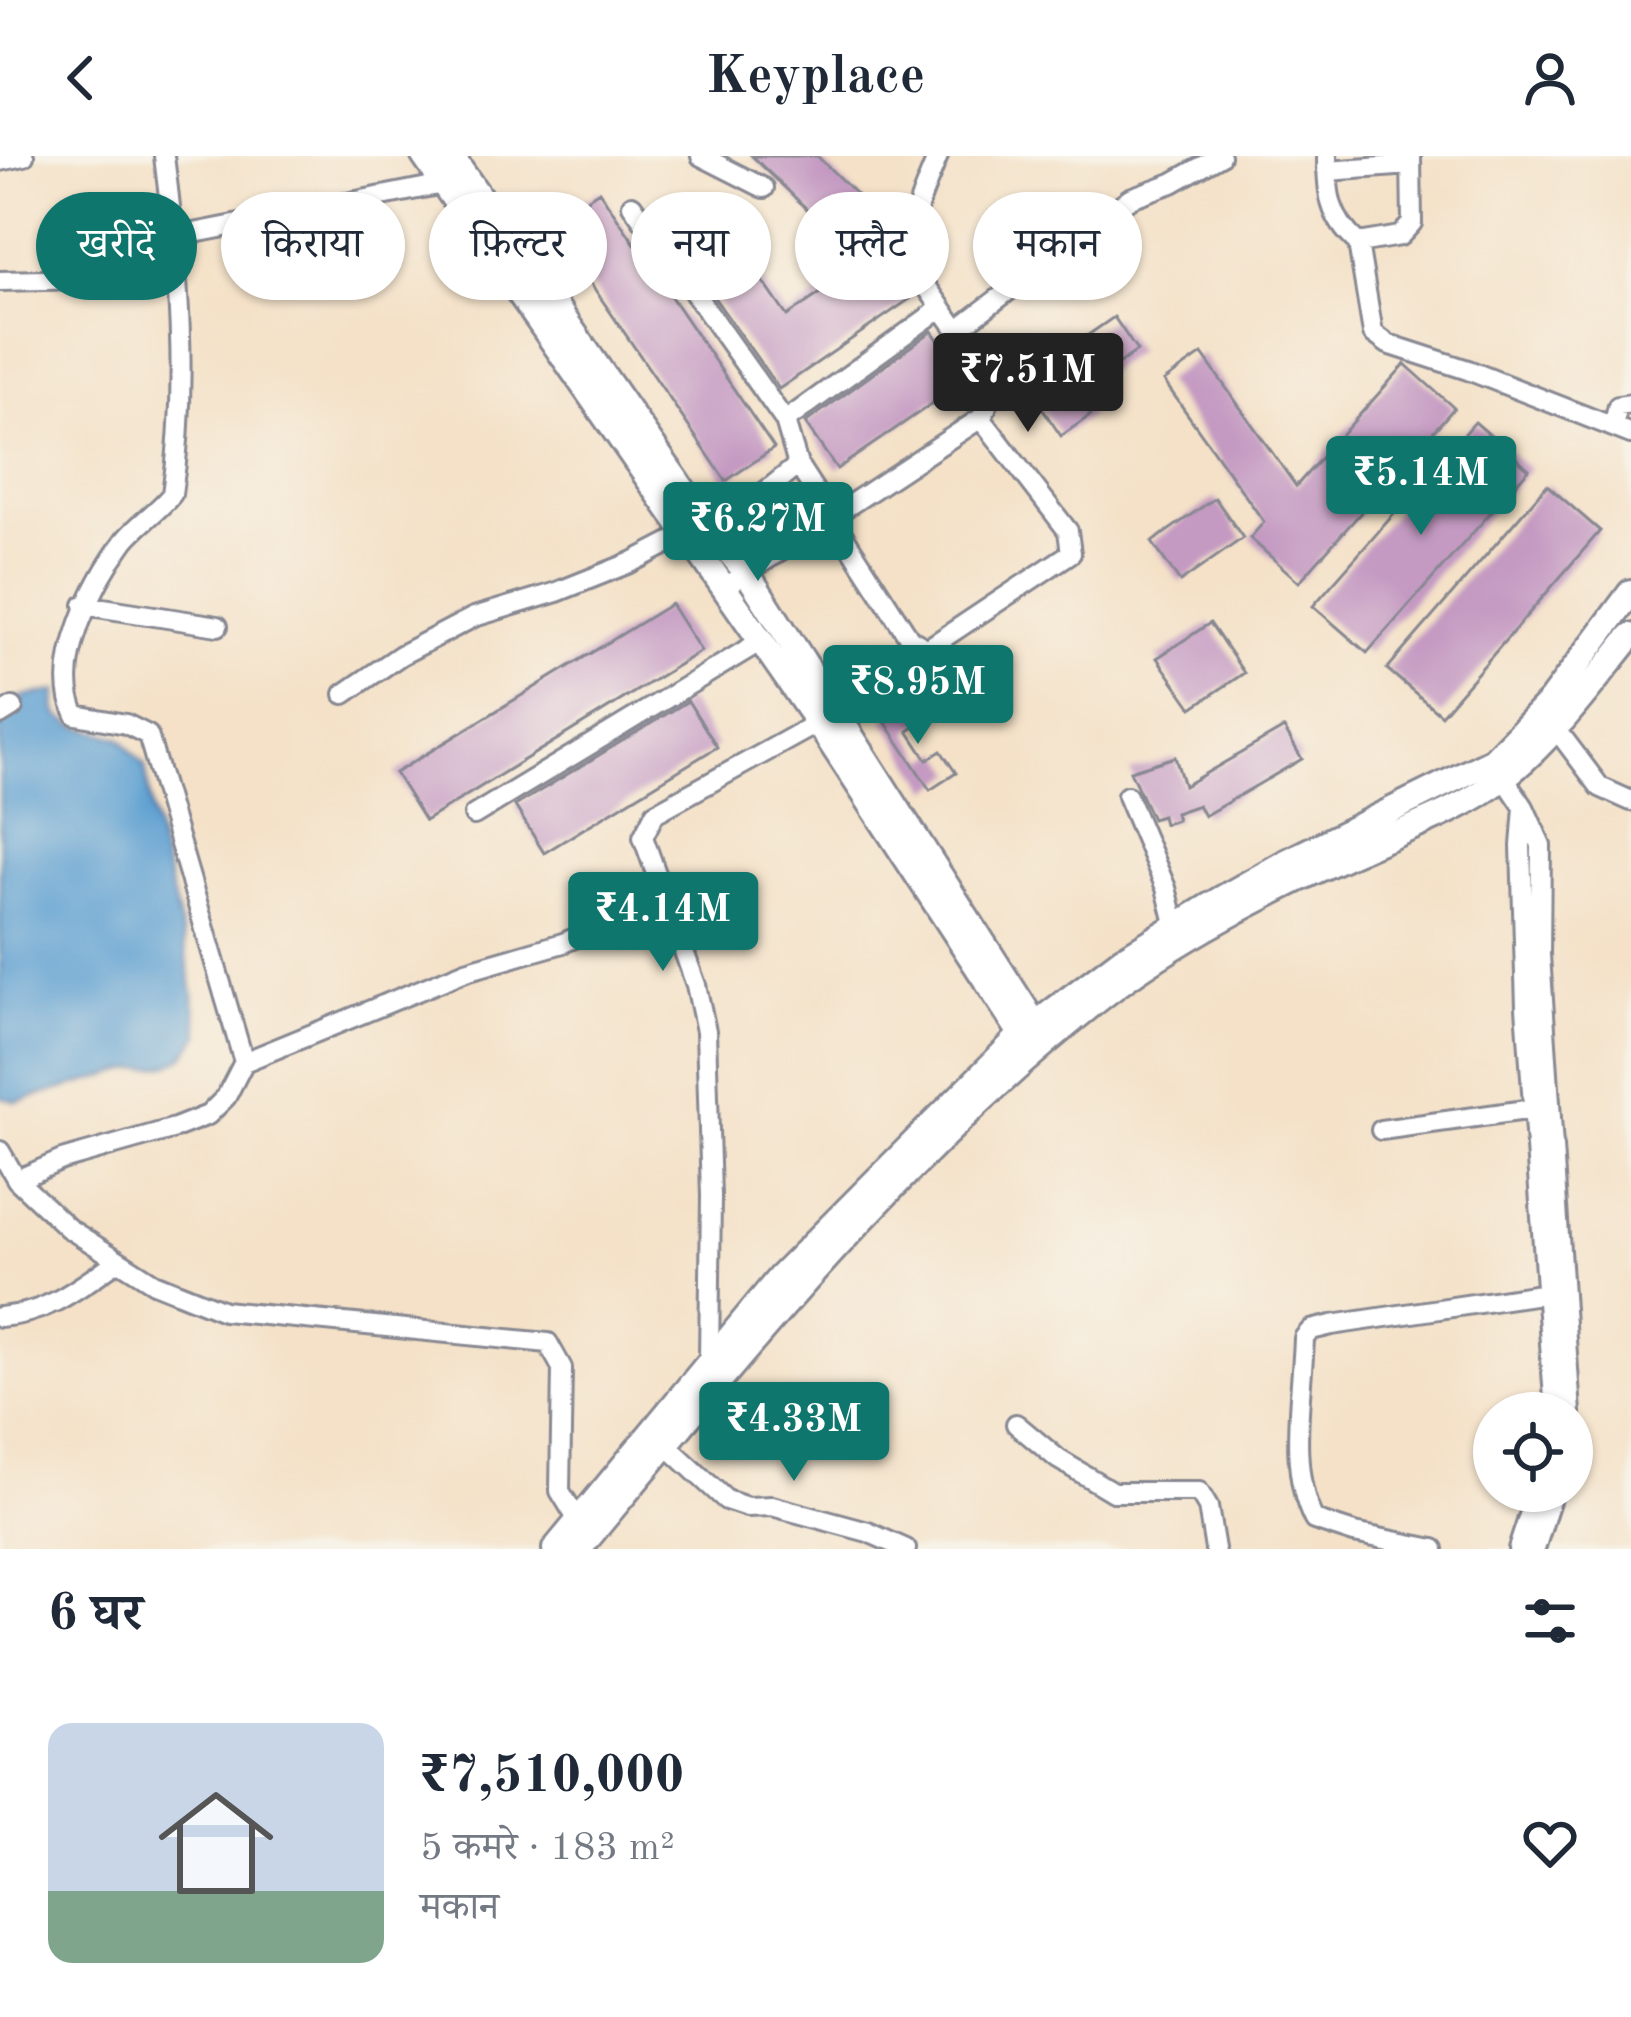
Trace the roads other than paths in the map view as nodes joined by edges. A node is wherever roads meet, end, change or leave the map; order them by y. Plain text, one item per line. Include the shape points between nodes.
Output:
1 (24, 156) edge
2 (164, 156) edge
3 (424, 156) edge
4 (451, 156) edge
5 (701, 156) edge
6 (938, 156) edge
7 (1220, 156) edge
8 (1411, 160) edge
9 (0, 161) edge
10 (1327, 164) edge
11 (443, 184) junction
12 (764, 188) dead end
13 (168, 192) edge
14 (197, 232) edge
15 (1358, 243) junction
16 (0, 280) edge
17 (36, 280) edge
18 (178, 300) edge
19 (699, 300) edge
20 (941, 308) junction
21 (957, 330) junction
22 (1631, 404) edge
23 (981, 418) junction
24 (785, 421) junction
25 (1622, 430) edge
26 (798, 465) junction
27 (832, 517) junction
28 (699, 538) junction
29 (747, 573) junction
30 (724, 588) junction
31 (1631, 592) edge
32 (84, 605) junction
33 (218, 626) dead end
34 (1631, 636) edge
35 (761, 641) junction
36 (344, 694) dead end
37 (818, 723) junction
38 (1554, 726) junction
39 (1498, 769) junction
40 (1127, 796) dead end
41 (1631, 801) edge
42 (1524, 807) junction
43 (474, 815) dead end
44 (665, 899) junction
45 (1178, 936) junction
46 (1034, 1039) junction
47 (244, 1062) junction
48 (1533, 1109) junction
49 (1381, 1130) dead end
50 (0, 1151) edge
51 (17, 1180) junction
52 (116, 1262) junction
53 (1547, 1293) junction
54 (0, 1317) edge
55 (709, 1359) junction
56 (1554, 1392) edge
57 (1569, 1392) edge
58 (1016, 1424) dead end
59 (666, 1445) junction
60 (1530, 1512) edge
61 (1546, 1512) edge
62 (579, 1522) junction
63 (1397, 1545) edge
64 (555, 1549) edge
65 (579, 1549) edge
66 (906, 1549) edge
67 (1215, 1549) edge
68 (1434, 1549) edge
69 (1518, 1549) edge
70 (1534, 1549) edge

1 - 9 street
2 - 13 street
3 - 11 main road
4 - 28 main road
5 - 12 street
6 - 20 street via 909,251
7 - 21 street via 1130,197
8 - 10 street
8 - 15 street via 1412,223 1406,232
10 - 15 street via 1338,225
11 - 14 street
11 - 28 main road
15 - 25 street via 1368,319 1388,344
16 - 17 street
18 - 32 street via 172,494 123,542
19 - 24 street
20 - 21 street
20 - 24 street
21 - 23 street via 990,388
22 - 25 street via 1618,406
23 - 27 street
23 - 27 street via 1072,546 940,644 927,649 910,639
24 - 26 street
26 - 27 street
26 - 28 street
27 - 29 street
28 - 29 main road
28 - 30 main road
28 - 36 street via 474,617
29 - 30 street
29 - 46 main road
30 - 35 main road
31 - 39 main road
32 - 33 street
32 - 47 street via 70,704 76,715 148,735
34 - 38 main road
35 - 37 main road
35 - 43 street
37 - 44 street via 655,814 643,837
37 - 46 main road
38 - 39 main road
38 - 41 street via 1600,787
39 - 42 street
39 - 45 main road via 1466,802
40 - 45 street
42 - 48 street
42 - 57 street via 1541,845 1540,955
44 - 47 street
44 - 55 street via 706,1031
45 - 46 main road
46 - 55 main road via 838,1216
46 - 59 main road via 820,1262
47 - 51 street via 208,1114
48 - 49 street
48 - 53 street
50 - 51 street
51 - 52 street
52 - 54 street via 59,1303
52 - 62 street via 224,1311 548,1342 562,1368 560,1491
53 - 56 street
53 - 63 street via 1332,1325 1304,1339 1304,1501 1314,1520
55 - 62 main road
58 - 67 street via 1113,1492 1199,1492
59 - 65 main road
59 - 66 street via 726,1500 784,1509
60 - 69 street
61 - 70 street
62 - 64 main road
63 - 68 street

